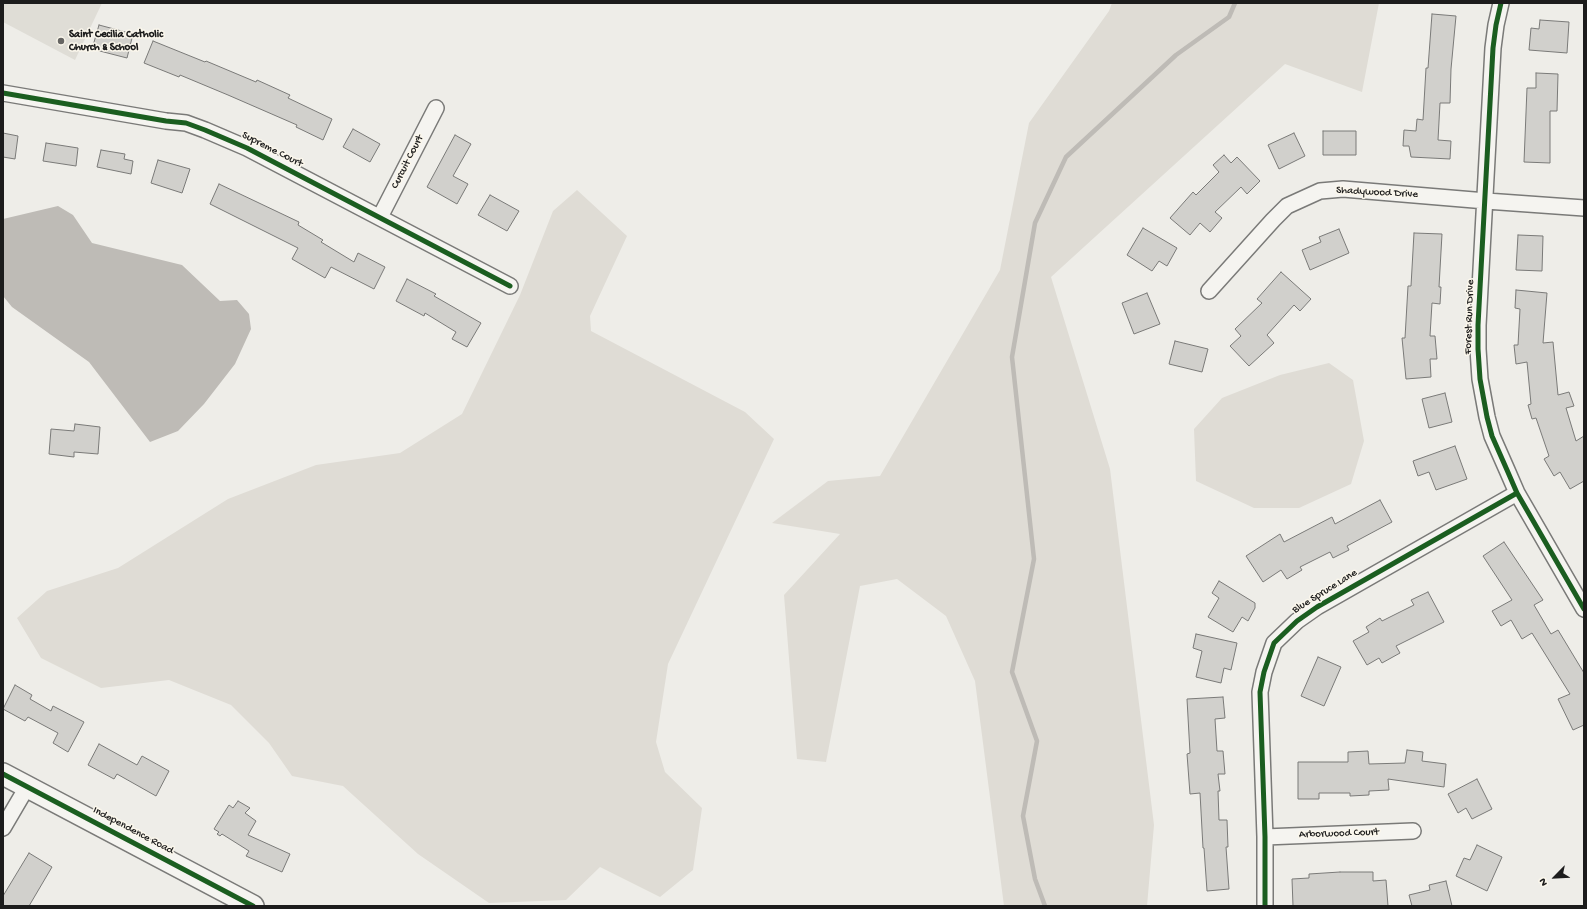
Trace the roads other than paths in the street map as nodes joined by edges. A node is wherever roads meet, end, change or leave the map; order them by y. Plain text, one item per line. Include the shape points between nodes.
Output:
1 (1502, 3) edge
2 (3, 93) edge
3 (436, 108) dead end
4 (1486, 201) junction
5 (1584, 208) edge
6 (380, 217) junction
7 (510, 286) dead end
8 (1209, 291) dead end
9 (1517, 492) junction
10 (1584, 609) edge
11 (3, 774) edge
12 (27, 787) junction
13 (3, 828) edge
14 (1413, 831) dead end
15 (1265, 837) junction
16 (253, 906) edge
17 (1265, 906) edge

1 - 4 street, Forest Run Drive via 1493,48
2 - 6 street, Supreme Court via 186,123 247,148
3 - 6 street, Curcuit Court
4 - 5 street, Shadywood Drive
4 - 8 street, Shadywood Drive via 1344,189 1320,192 1287,206
4 - 9 street, Forest Run Drive via 1478,325 1480,378 1492,436
6 - 7 street, Supreme Court
9 - 10 street, Forest Run Drive
9 - 15 street, Blue Spruce Lane via 1317,607 1296,621 1274,644 1260,692
11 - 12 street, Independence Road
12 - 13 street
12 - 16 street, Independence Road
14 - 15 street, Arborwood Court
15 - 17 street, Blue Spruce Lane

